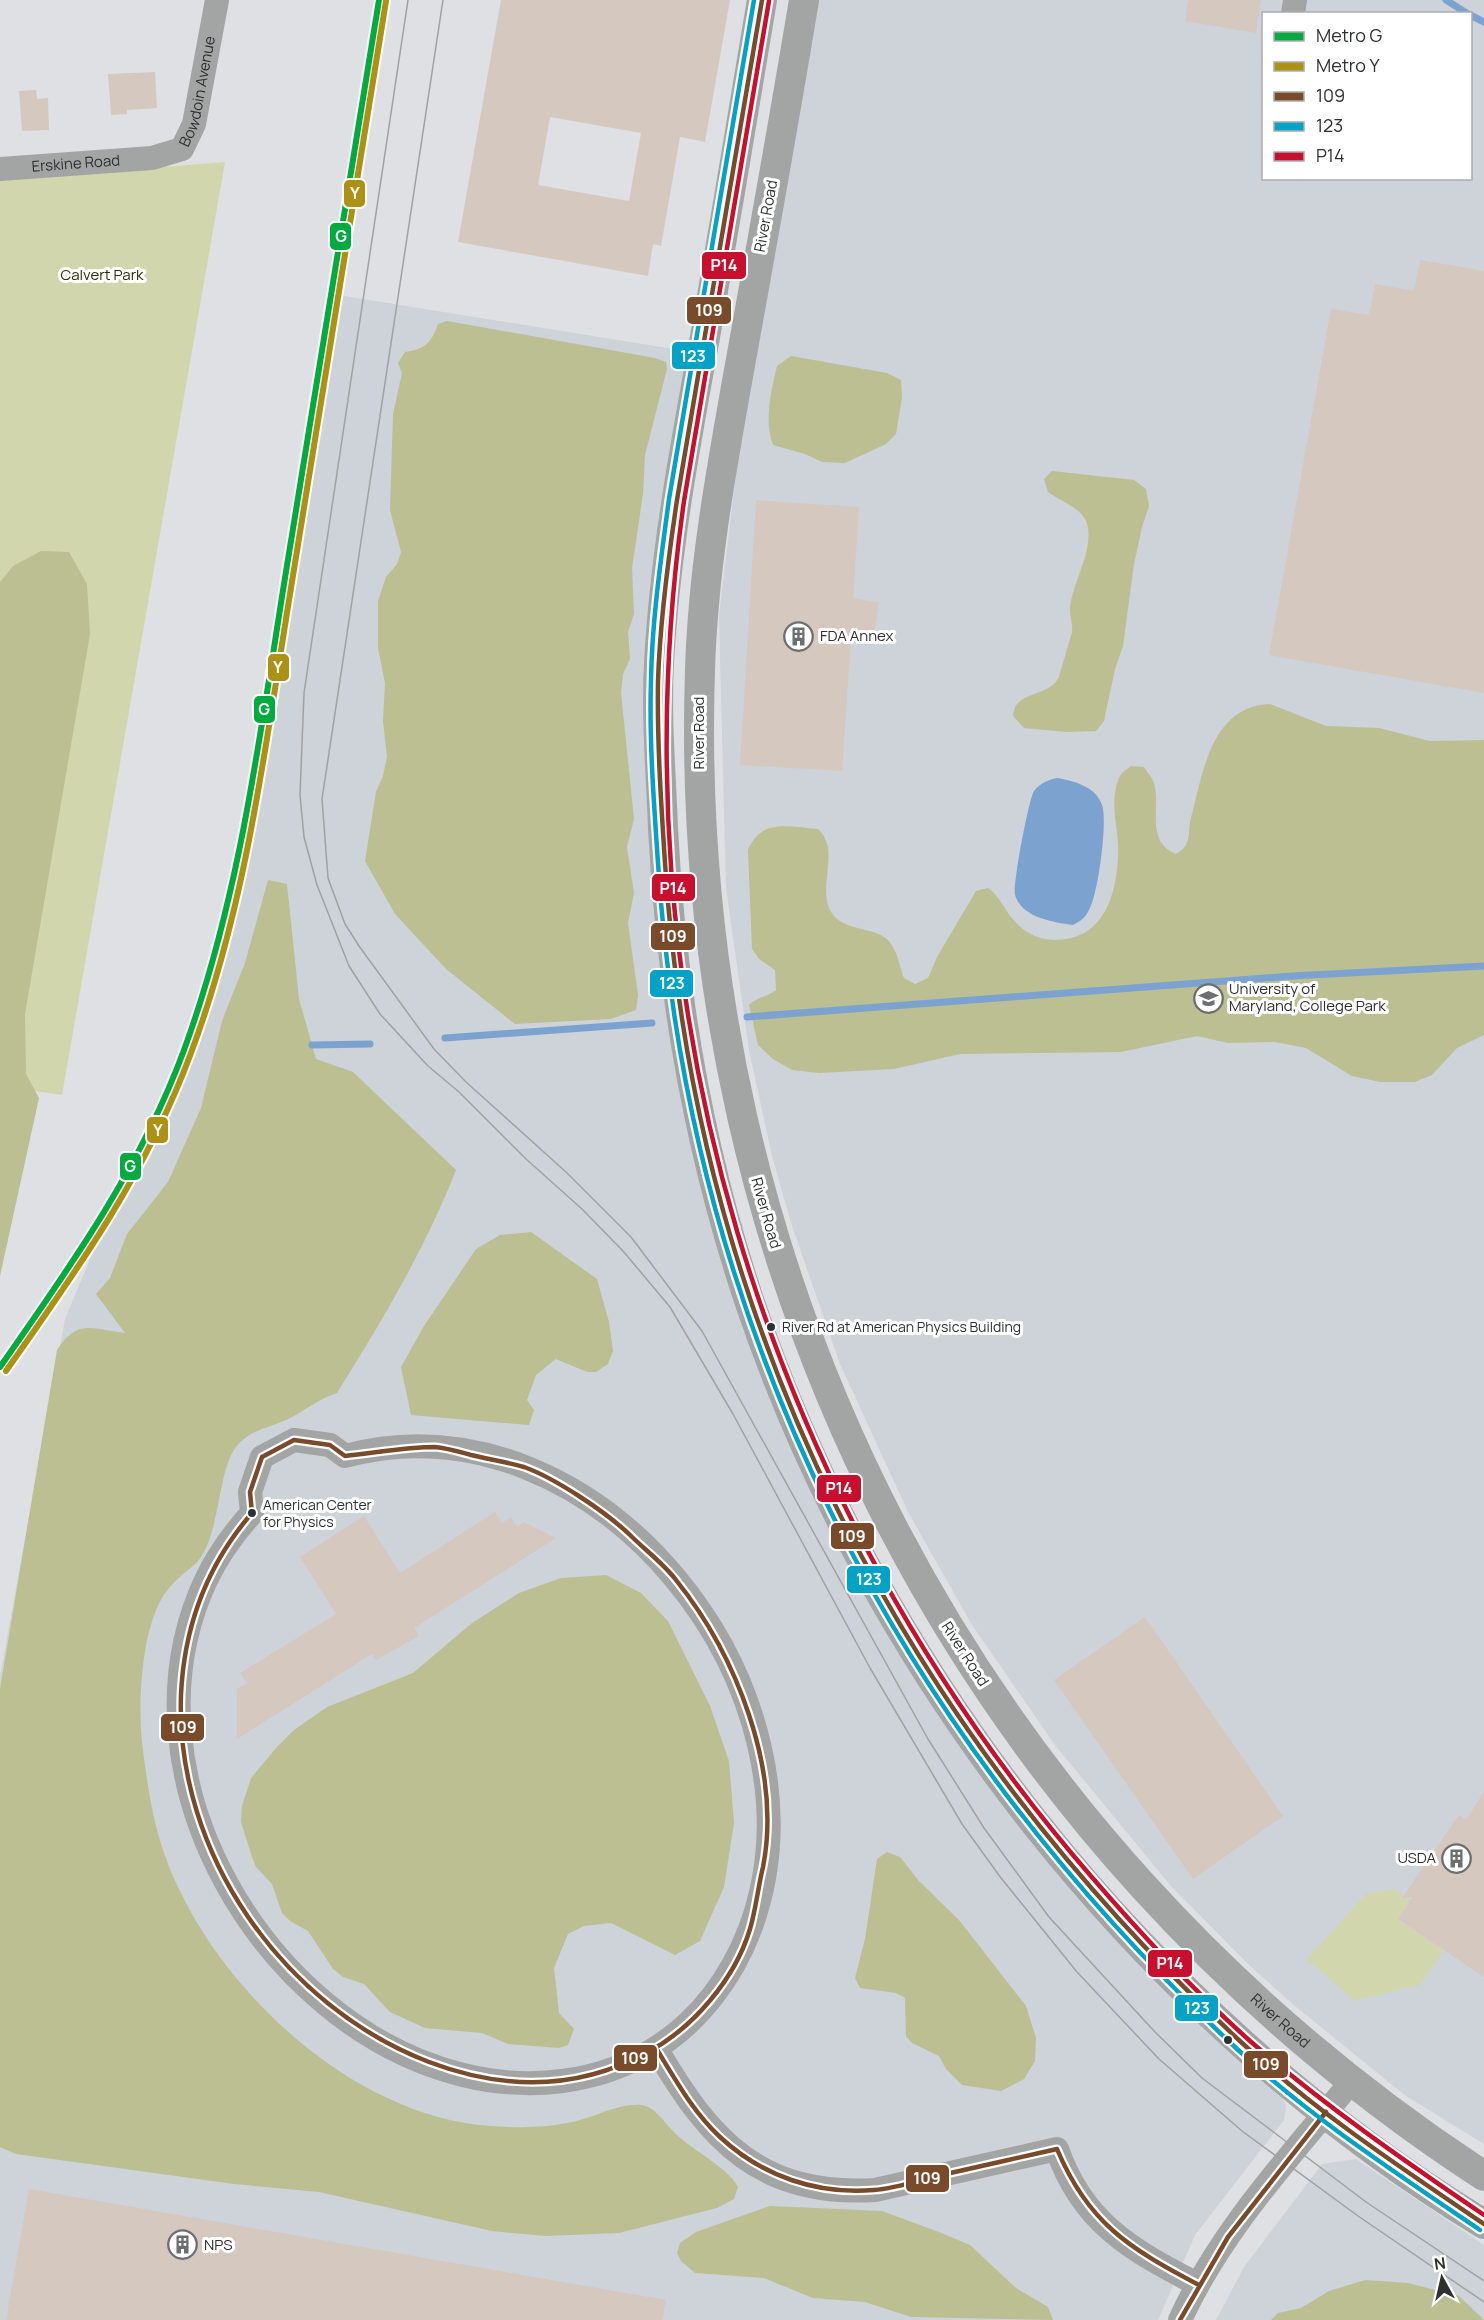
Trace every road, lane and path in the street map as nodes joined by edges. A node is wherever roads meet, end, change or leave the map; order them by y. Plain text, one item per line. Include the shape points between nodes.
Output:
1 (217, 0) edge
2 (762, 0) edge
3 (804, 0) edge
4 (152, 158) joint
5 (0, 169) edge
6 (656, 2048) junction
7 (1351, 2082) junction
8 (1326, 2112) junction
9 (1484, 2176) edge
10 (1484, 2224) edge
11 (1197, 2284) junction
12 (1180, 2320) edge

1 - 4 street, Bowdoin Avenue via 189,137 182,150
2 - 8 street via 673,517 659,663 660,753 673,961 687,1054 723,1214 750,1301 790,1407 839,1514 914,1650 958,1717 1020,1806 1128,1931 1213,2015
3 - 7 street, River Road via 716,506 700,664 700,802 712,939 721,1013 756,1178 807,1336 865,1470 903,1549 995,1700 1098,1838 1148,1892 1234,1980
4 - 5 street, Erskine Road
6 - 6 street via 694,2018 732,1968 753,1920 766,1858 767,1797 755,1733 732,1670 701,1614 665,1567 615,1520 577,1493 514,1463 477,1452 432,1446 395,1447 345,1456 330,1445 294,1440 262,1457 250,1492 252,1513 225,1546 206,1579 192,1616 181,1672 181,1733 191,1791 211,1850 247,1917 280,1960 339,2014 387,2045 450,2072 494,2081 558,2082 600,2073
6 - 11 street via 692,2108 716,2136 743,2157 796,2183 848,2192 875,2190 1057,2149 1076,2192 1107,2229
7 - 8 street
7 - 9 street, River Road
8 - 10 street via 1408,2175
8 - 11 street via 1263,2188
11 - 12 street

